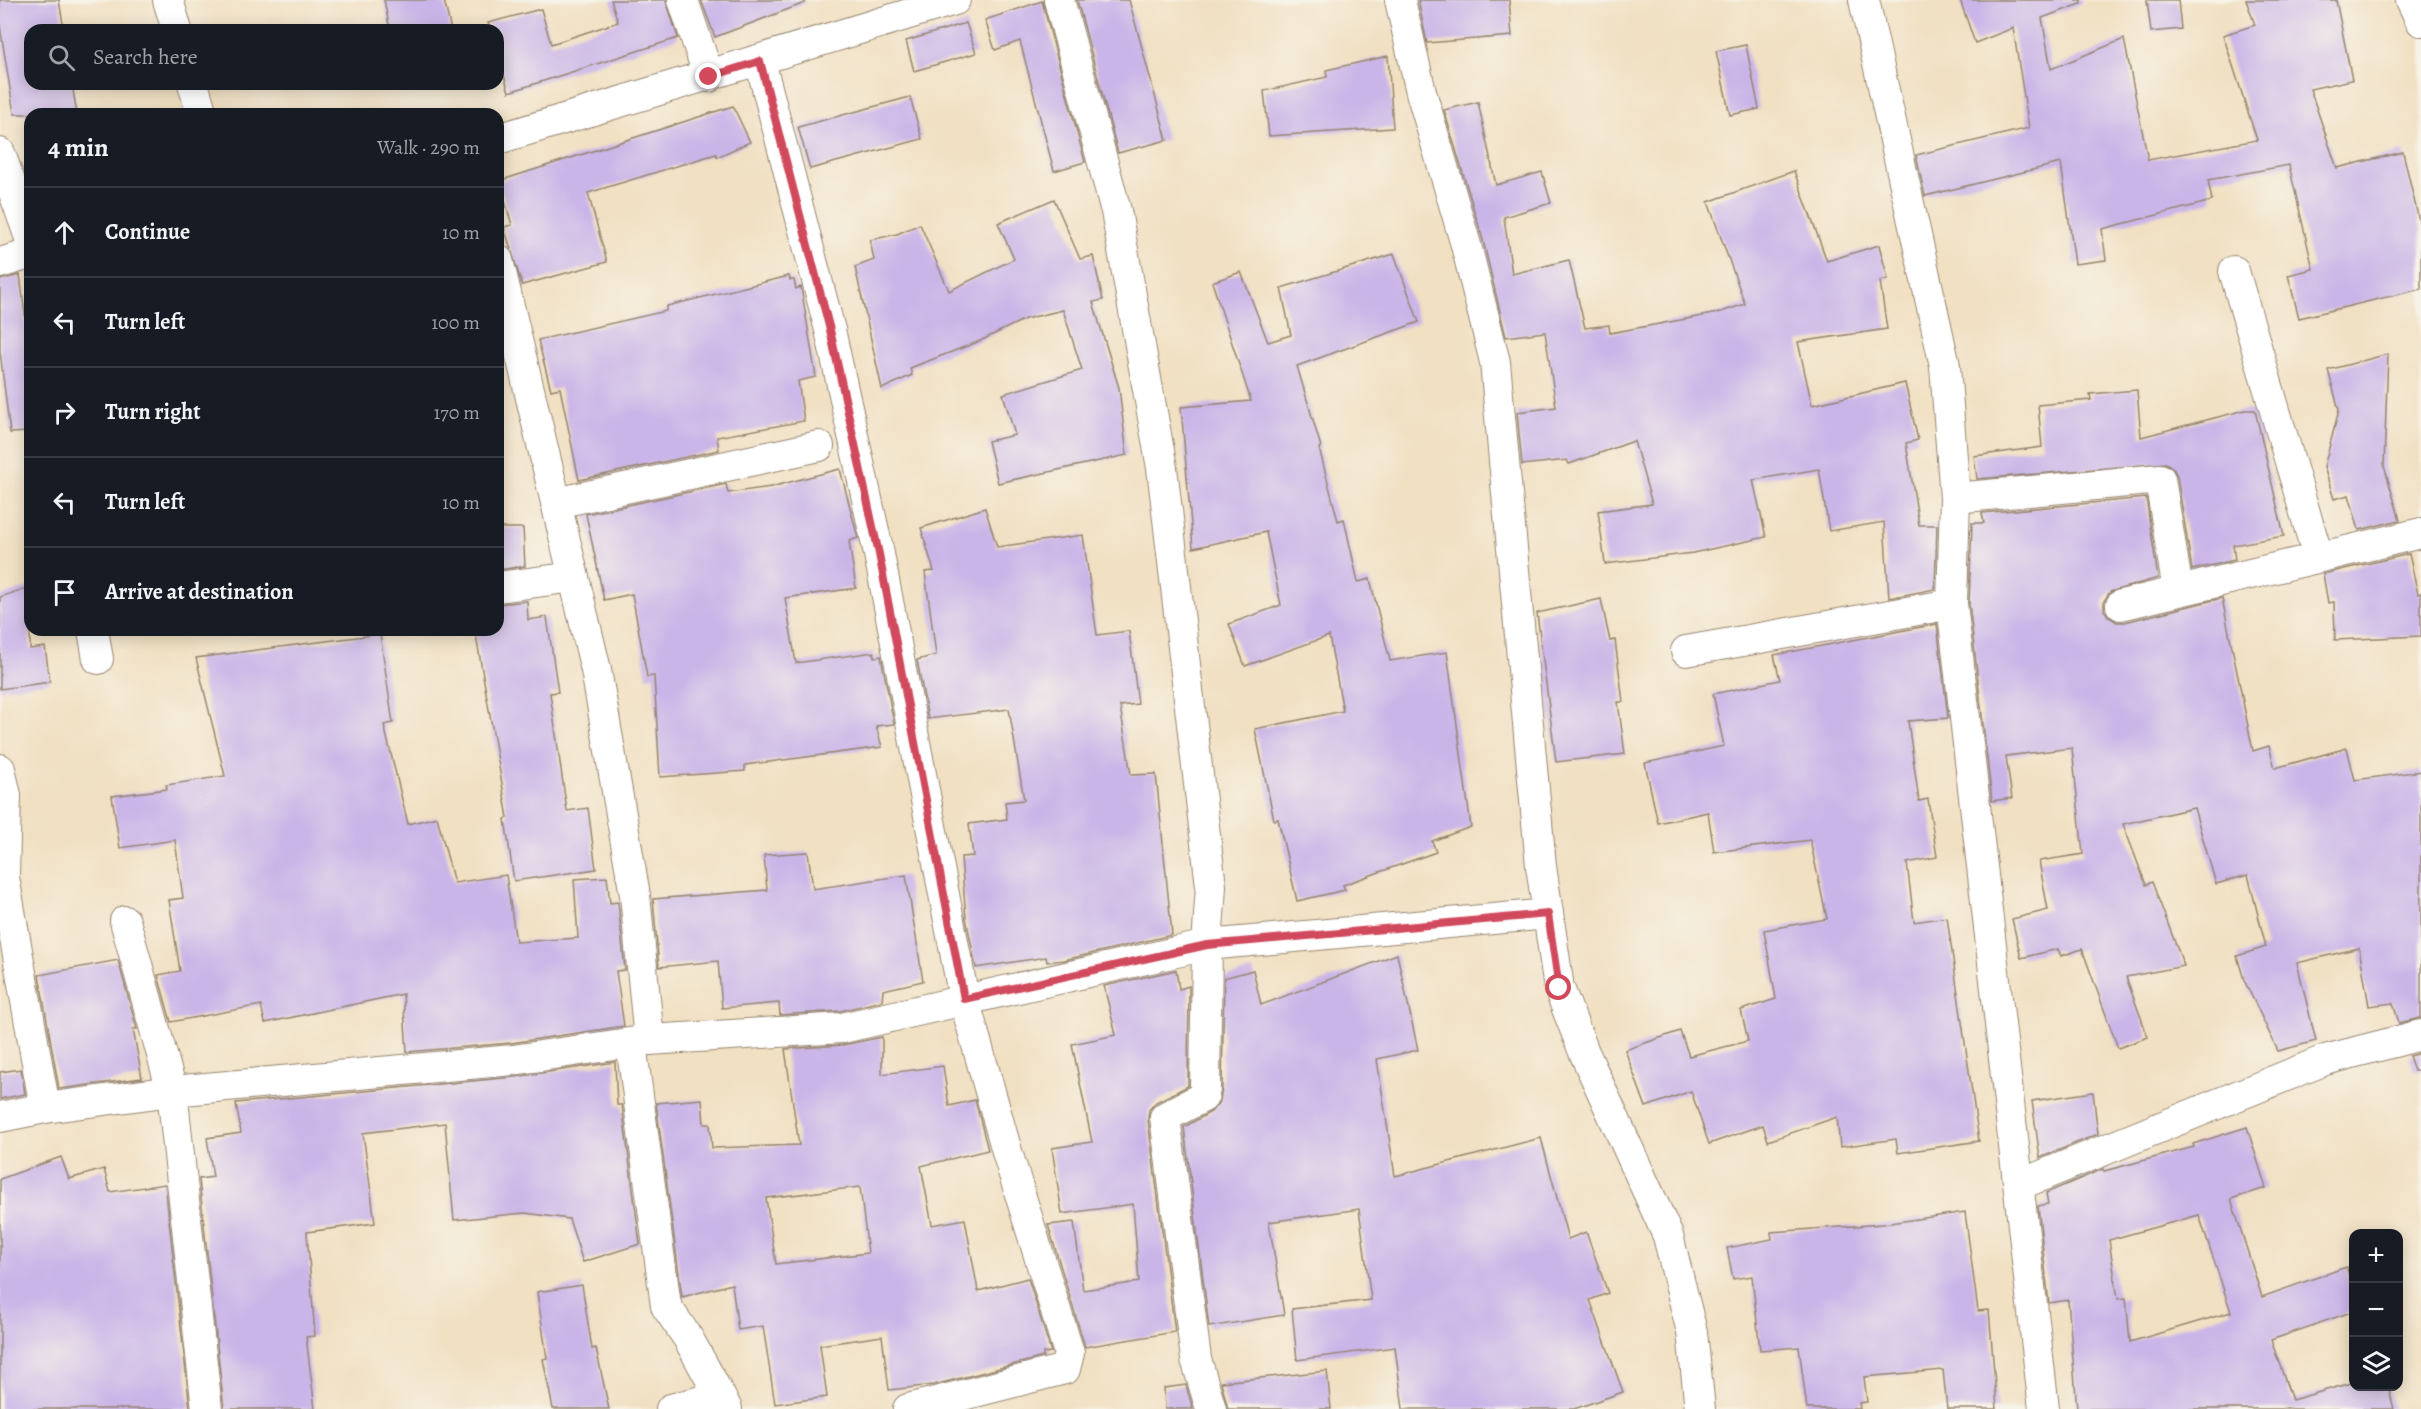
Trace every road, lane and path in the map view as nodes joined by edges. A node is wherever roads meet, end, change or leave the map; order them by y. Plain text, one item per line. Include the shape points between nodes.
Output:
1 (168, 0) edge
2 (683, 0) edge
3 (955, 0) edge
4 (1059, 0) edge
5 (1400, 0) edge
6 (1864, 0) edge
7 (2411, 0) edge
8 (2421, 21) edge
9 (175, 24) edge
10 (760, 61) junction
11 (709, 77) junction
12 (195, 90) edge
13 (200, 108) edge
14 (504, 137) edge
15 (0, 153) edge
16 (24, 221) edge
17 (24, 256) edge
18 (0, 263) edge
19 (2234, 271) dead end
20 (504, 285) edge
21 (819, 446) dead end
22 (1954, 498) junction
23 (556, 503) junction
24 (2421, 533) edge
25 (2318, 557) junction
26 (574, 577) junction
27 (504, 586) edge
28 (2178, 591) junction
29 (1952, 604) junction
30 (2121, 604) dead end
31 (1686, 651) dead end
32 (0, 769) edge
33 (1548, 914) junction
34 (125, 921) dead end
35 (1207, 945) junction
36 (964, 999) junction
37 (2421, 1035) edge
38 (640, 1042) junction
39 (172, 1091) junction
40 (45, 1108) junction
41 (0, 1117) edge
42 (2019, 1185) junction
43 (724, 1402) edge
44 (207, 1409) edge
45 (671, 1409) edge
46 (908, 1409) edge
47 (1211, 1409) edge
48 (1700, 1409) edge
49 (2044, 1409) edge

1 - 9 street
2 - 11 street
3 - 10 street
4 - 35 street via 1116,211 1162,468 1211,886
5 - 33 street via 1421,93 1467,245 1495,362 1538,842
6 - 22 street via 1945,366
7 - 8 street
10 - 11 street
10 - 36 street via 830,330 872,520
11 - 14 street
12 - 13 street
15 - 16 street
17 - 18 street
19 - 25 street
20 - 23 street
21 - 23 street
22 - 28 street via 2160,479
22 - 29 street
23 - 26 street
24 - 25 street
25 - 28 street
26 - 27 street
26 - 38 street via 597,670 635,895
28 - 30 street
29 - 31 street
29 - 42 street
32 - 40 street via 6,795 4,877
33 - 35 street
33 - 48 street via 1559,988 1668,1236 1692,1332
34 - 39 street
35 - 36 street
35 - 47 street via 1205,1089 1203,1097 1165,1117 1196,1359
36 - 38 street via 842,1028
36 - 46 street via 1070,1353 1065,1369
37 - 42 street via 2325,1060
38 - 39 street via 513,1060
38 - 43 street via 666,1306
39 - 40 street
39 - 44 street
40 - 41 street
42 - 49 street
43 - 45 street

